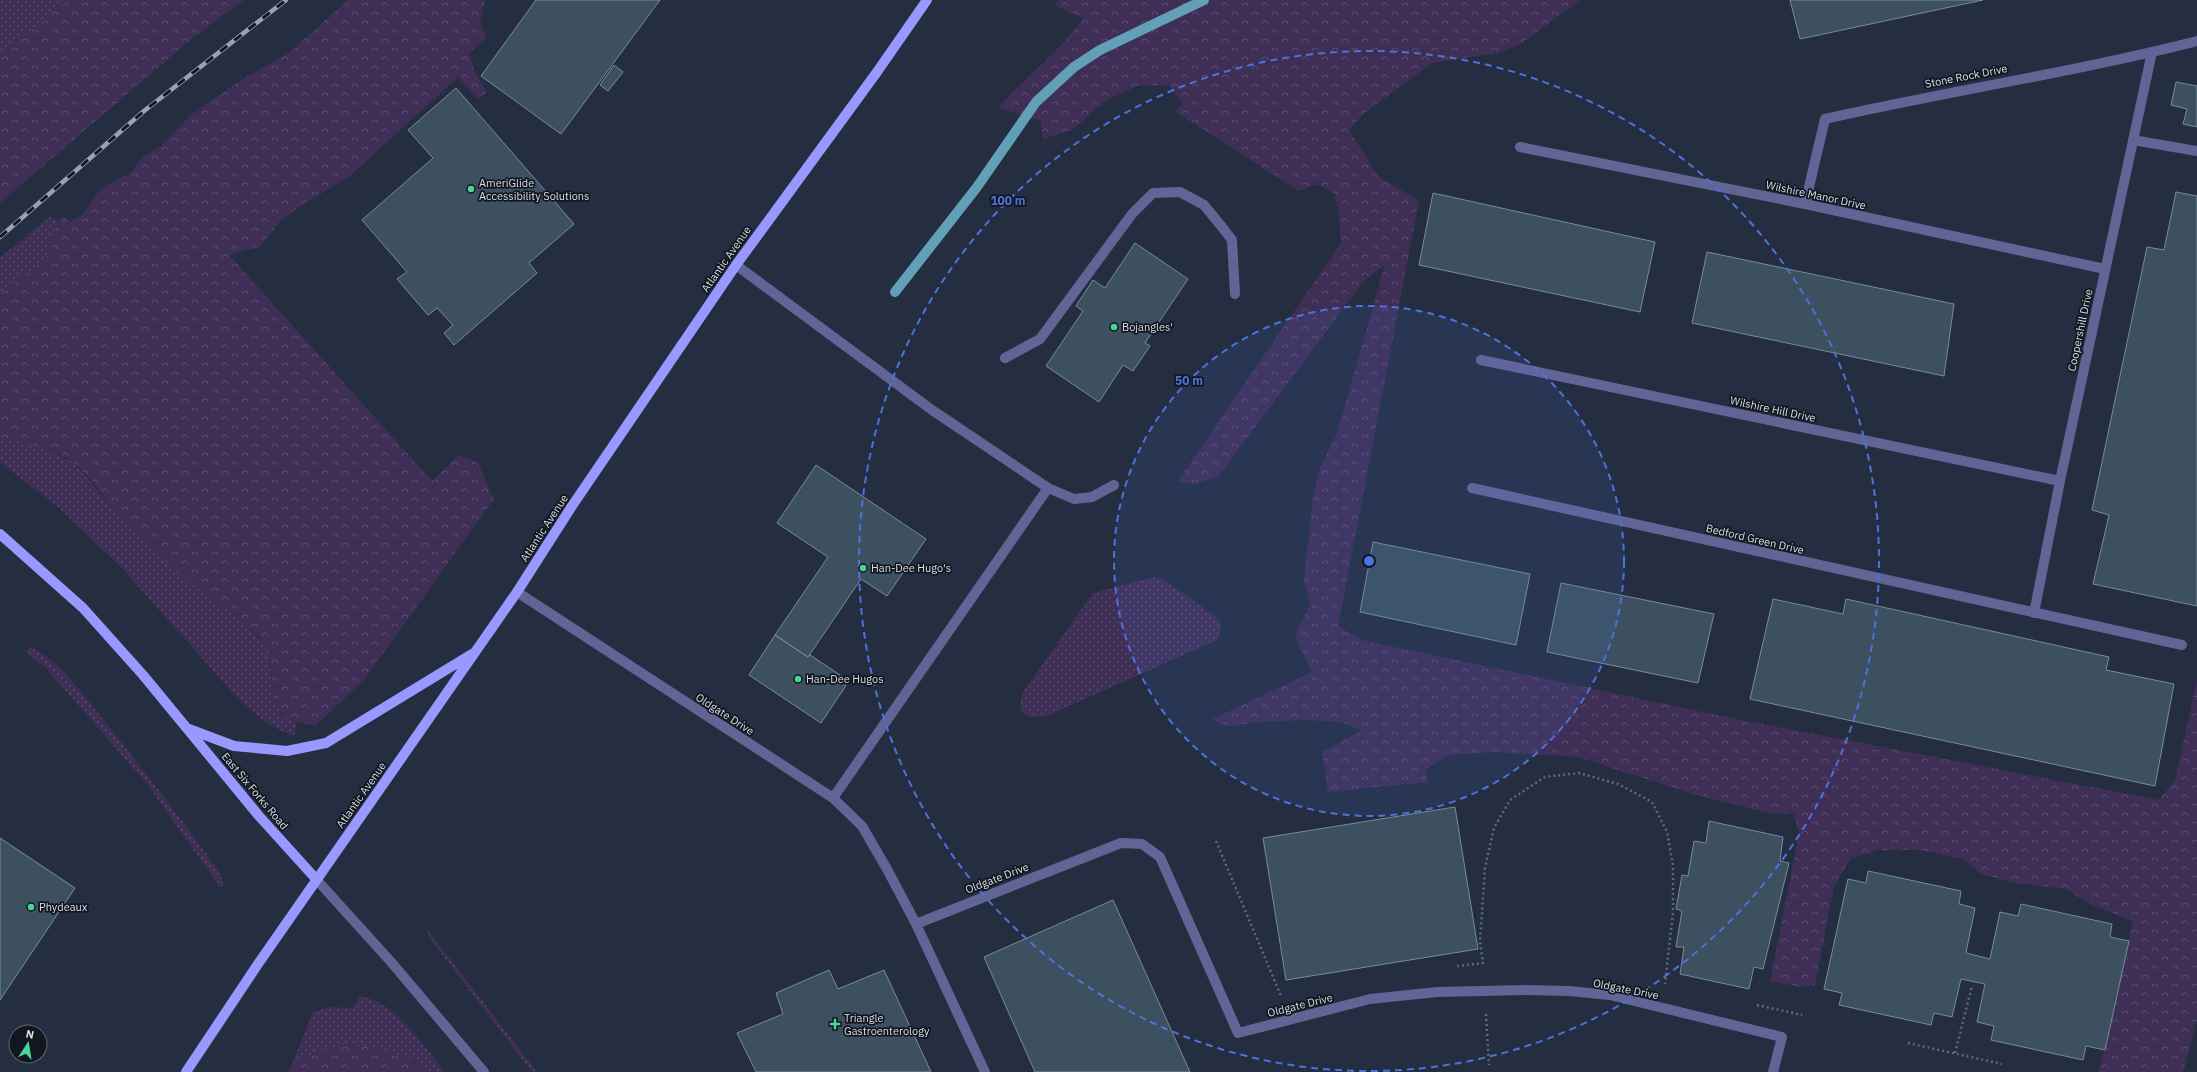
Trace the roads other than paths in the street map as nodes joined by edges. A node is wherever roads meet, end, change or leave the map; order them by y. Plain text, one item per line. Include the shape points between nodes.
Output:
1 (927, 0) edge
2 (2197, 41) edge
3 (2152, 52) junction
4 (2133, 140) junction
5 (1520, 147) dead end
6 (2197, 151) edge
7 (1805, 204) junction
8 (736, 265) junction
9 (2105, 269) junction
10 (1235, 294) dead end
11 (1005, 358) dead end
12 (1481, 360) dead end
13 (2060, 481) junction
14 (1114, 486) dead end
15 (1048, 488) junction
16 (1472, 488) dead end
17 (0, 534) edge
18 (517, 592) junction
19 (2034, 613) junction
20 (2182, 645) dead end
21 (476, 652) junction
22 (188, 729) junction
23 (833, 798) junction
24 (316, 880) junction
25 (916, 924) junction
26 (186, 1072) edge
27 (484, 1072) edge
28 (985, 1072) edge
29 (1773, 1072) edge

1 - 8 main road, Atlantic Avenue
2 - 3 street, Stone Rock Drive
3 - 4 street, Coopershill Drive
3 - 7 street, Stone Rock Drive via 1825,119
4 - 6 street
4 - 9 street, Coopershill Drive
5 - 7 street, Wilshire Manor Drive
7 - 9 street, Wilshire Manor Drive
8 - 15 street via 932,410
8 - 18 main road, Atlantic Avenue
9 - 13 street, Coopershill Drive
10 - 11 street via 1232,240 1222,227 1204,205 1180,192 1153,193 1132,214 1040,339
12 - 13 street, Wilshire Hill Drive
13 - 19 street, Coopershill Drive
14 - 15 street via 1092,497 1074,498
15 - 23 street
16 - 19 street, Bedford Green Drive
17 - 22 main road, East Six Forks Road via 83,608
18 - 21 main road, Atlantic Avenue
18 - 23 street, Oldgate Drive
19 - 20 street, Bedford Green Drive
21 - 22 main road via 326,743 288,751 272,750 234,746
21 - 24 main road, Atlantic Avenue
22 - 24 main road, East Six Forks Road via 259,816
23 - 25 street, Oldgate Drive via 862,826
24 - 26 main road, Atlantic Avenue
24 - 27 street, East Six Forks Road via 392,963
25 - 28 street, Oldgate Drive
25 - 29 street, Oldgate Drive via 1121,843 1142,844 1160,857 1238,1033 1370,999 1437,992 1569,991 1610,995 1782,1037

